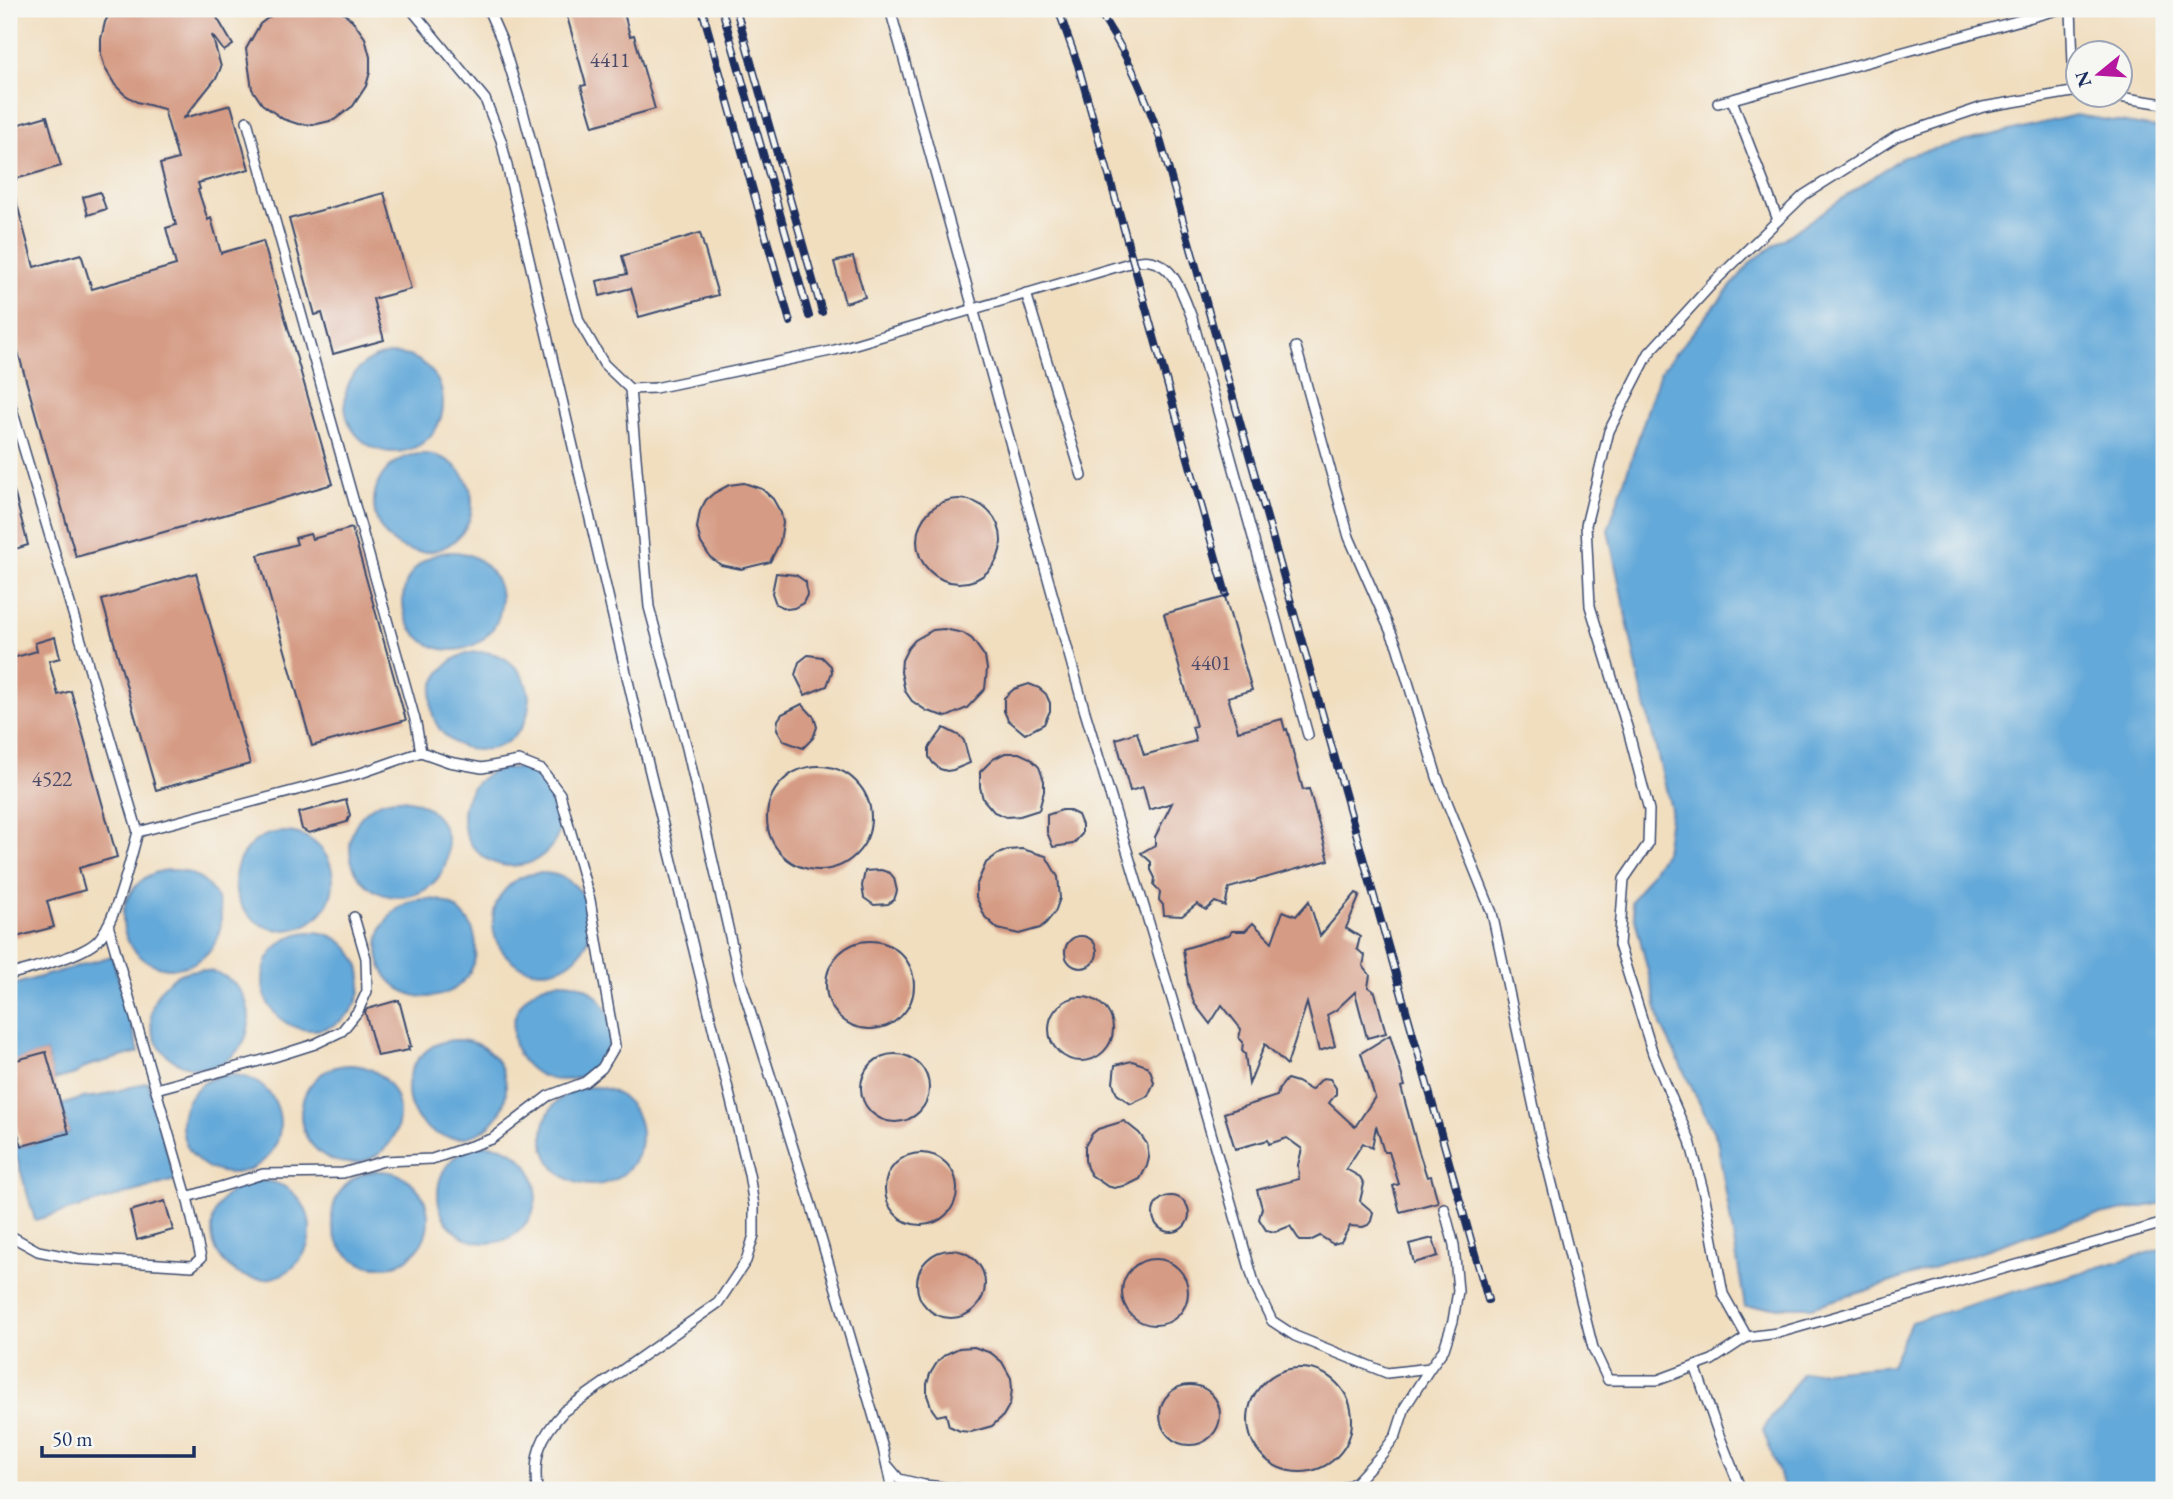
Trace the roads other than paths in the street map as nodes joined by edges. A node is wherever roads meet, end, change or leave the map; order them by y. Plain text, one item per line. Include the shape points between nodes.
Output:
1 (411, 9) edge
2 (488, 9) edge
3 (890, 9) edge
4 (2061, 9) edge
5 (2071, 9) edge
6 (2073, 38) edge
7 (2064, 93) edge
8 (2134, 99) edge
9 (1732, 100) junction
10 (1718, 103) dead end
11 (2164, 104) edge
12 (247, 121) dead end
13 (1778, 220) junction
14 (1026, 293) junction
15 (973, 309) junction
16 (1296, 347) dead end
17 (630, 389) junction
18 (9, 399) edge
19 (1082, 476) dead end
20 (1308, 735) dead end
21 (421, 752) junction
22 (138, 832) junction
23 (354, 917) dead end
24 (108, 925) junction
25 (9, 975) edge
26 (156, 1089) junction
27 (187, 1197) junction
28 (1444, 1208) dead end
29 (2164, 1223) edge
30 (9, 1235) edge
31 (1746, 1338) junction
32 (1695, 1366) junction
33 (1430, 1368) junction
34 (887, 1465) junction
35 (537, 1490) edge
36 (892, 1490) edge
37 (974, 1490) edge
38 (1340, 1490) edge
39 (1741, 1490) edge

1 - 35 lane via 485,99 500,140 754,1206 754,1235 746,1261 718,1303 564,1411 540,1444 534,1469
2 - 17 lane via 521,104 579,321 604,364
3 - 15 lane
4 - 9 lane
5 - 6 lane
7 - 13 lane via 1983,107 1897,136 1804,195
8 - 11 lane
9 - 10 lane
9 - 13 lane
12 - 21 lane
13 - 31 lane via 1649,353 1609,431 1586,525 1590,606 1649,810 1648,844 1624,879 1619,945 1653,1054 1690,1141 1723,1293
14 - 15 lane
14 - 19 lane
14 - 20 lane via 1133,262 1152,261 1179,285
15 - 17 lane via 835,350 654,388
15 - 33 lane via 1085,712 1255,1286 1272,1321 1295,1336 1387,1373
16 - 32 lane via 1349,537 1397,646 1437,777 1492,913 1541,1140 1593,1348 1608,1380 1658,1380
17 - 34 lane via 649,607 687,747 739,976
18 - 22 lane
21 - 22 lane via 360,773
21 - 27 lane via 482,768 519,761 542,771 560,794 590,900 615,1046 602,1068 585,1083 548,1096 492,1139 432,1159 384,1161 343,1173 263,1174
22 - 24 lane
23 - 26 lane via 366,958 368,991 342,1031 274,1058
24 - 25 lane via 98,941 71,956
24 - 26 lane
26 - 27 lane
27 - 30 lane via 201,1258 192,1266 78,1259 38,1251
28 - 33 lane via 1454,1245 1458,1291 1444,1349
29 - 31 lane via 1778,1333
31 - 32 lane
32 - 39 lane
33 - 38 lane via 1382,1454 1356,1482
34 - 36 lane
34 - 37 lane via 899,1479

